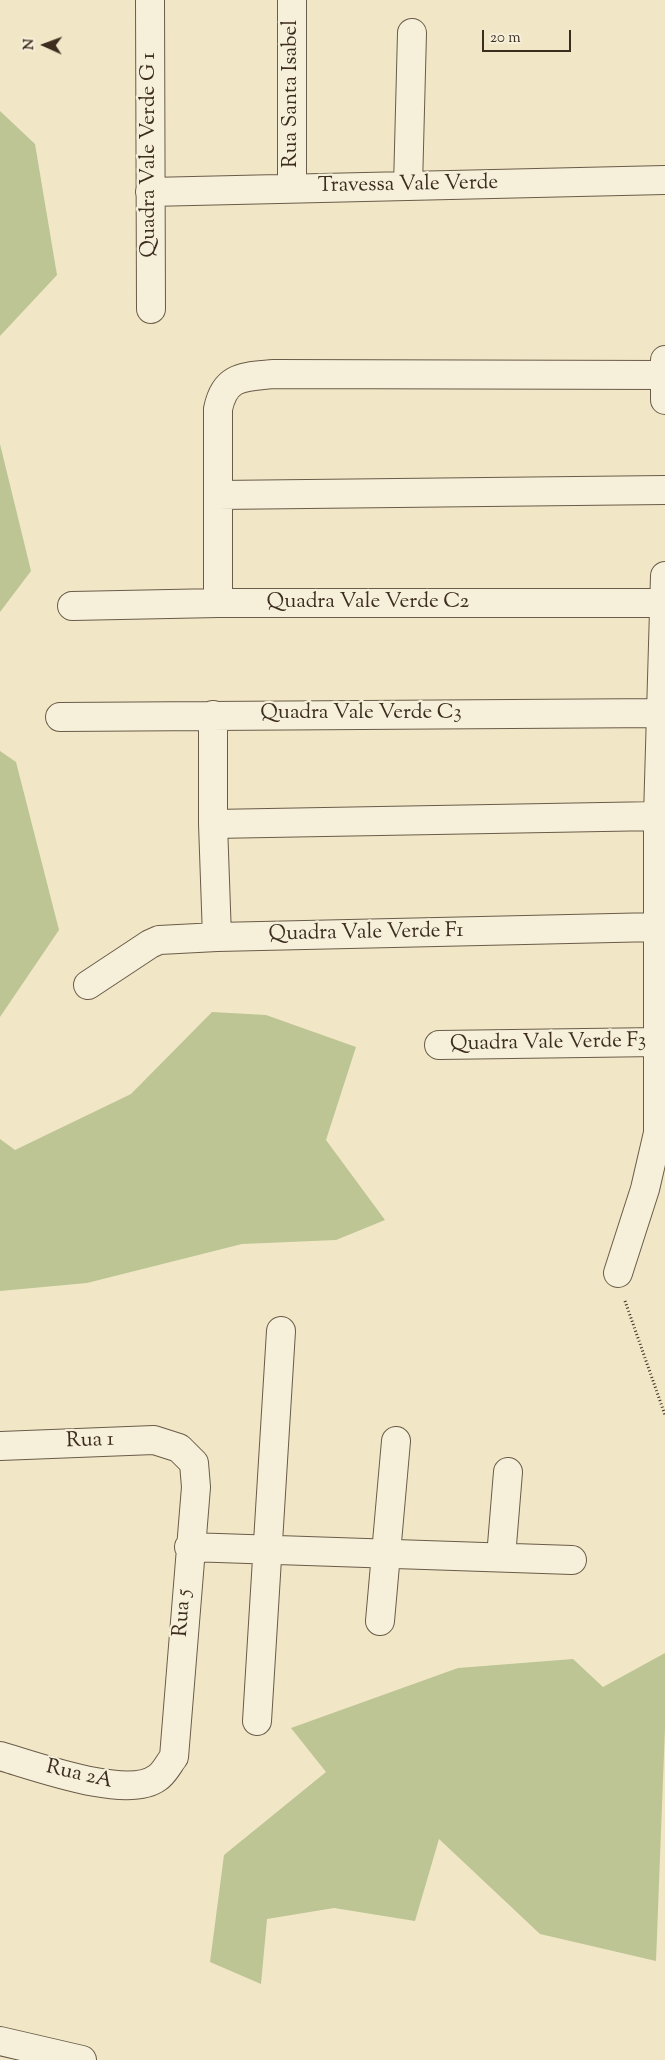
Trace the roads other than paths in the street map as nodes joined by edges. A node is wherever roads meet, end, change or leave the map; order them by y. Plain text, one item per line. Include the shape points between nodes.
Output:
1 (150, 0) edge
2 (292, 0) edge
3 (412, 33) dead end
4 (665, 180) edge
5 (408, 186) junction
6 (292, 188) junction
7 (150, 192) junction
8 (151, 310) dead end
9 (665, 360) edge
10 (664, 375) edge
11 (665, 400) edge
12 (665, 490) edge
13 (218, 495) junction
14 (665, 576) edge
15 (218, 603) junction
16 (664, 603) edge
17 (72, 606) dead end
18 (663, 698) edge
19 (213, 715) junction
20 (60, 717) dead end
21 (658, 816) junction
22 (213, 824) junction
23 (657, 927) junction
24 (217, 937) junction
25 (88, 985) dead end
26 (658, 1042) junction
27 (439, 1045) dead end
28 (618, 1274) road end
29 (281, 1331) dead end
30 (396, 1441) dead end
31 (0, 1446) edge
32 (179, 1448) joint
33 (508, 1472) dead end
34 (189, 1547) junction
35 (268, 1550) junction
36 (386, 1554) junction
37 (501, 1557) junction
38 (572, 1560) dead end
39 (380, 1621) dead end
40 (257, 1721) dead end
41 (0, 1756) edge
42 (158, 1778) joint
43 (0, 2042) edge
44 (82, 2060) edge

1 - 7 street, Quadra Vale Verde G 1
2 - 6 street, Rua Santa Isabel
3 - 5 street
4 - 5 street, Travessa Vale Verde
5 - 6 street, Travessa Vale Verde
6 - 7 street, Travessa Vale Verde
7 - 8 street, Quadra Vale Verde G 1
9 - 10 street
10 - 11 street
10 - 13 street via 274,374 232,381 221,393 218,409
12 - 13 street
13 - 15 street
14 - 16 street
15 - 16 street, Quadra Vale Verde C2
15 - 17 street, Quadra Vale Verde C2
16 - 18 street
18 - 19 street, Quadra Vale Verde C3
18 - 21 street
19 - 20 street, Quadra Vale Verde C3
19 - 22 street
21 - 22 street
21 - 23 street
22 - 24 street
23 - 24 street, Quadra Vale Verde F1
23 - 26 street
24 - 25 street, Quadra Vale Verde F1 via 159,940
26 - 27 street, Quadra Vale Verde F3
26 - 28 street via 658,1134 645,1189
29 - 35 street
30 - 36 street
31 - 32 street, Rua 1 via 154,1440
32 - 34 street, Rua 5 via 194,1463 196,1487
33 - 37 street
34 - 35 street
34 - 42 street, Rua 5 via 174,1757
35 - 36 street
35 - 40 street
36 - 37 street
36 - 39 street
37 - 38 street
41 - 42 street, Rua 2A via 104,1784 134,1786
43 - 44 street

